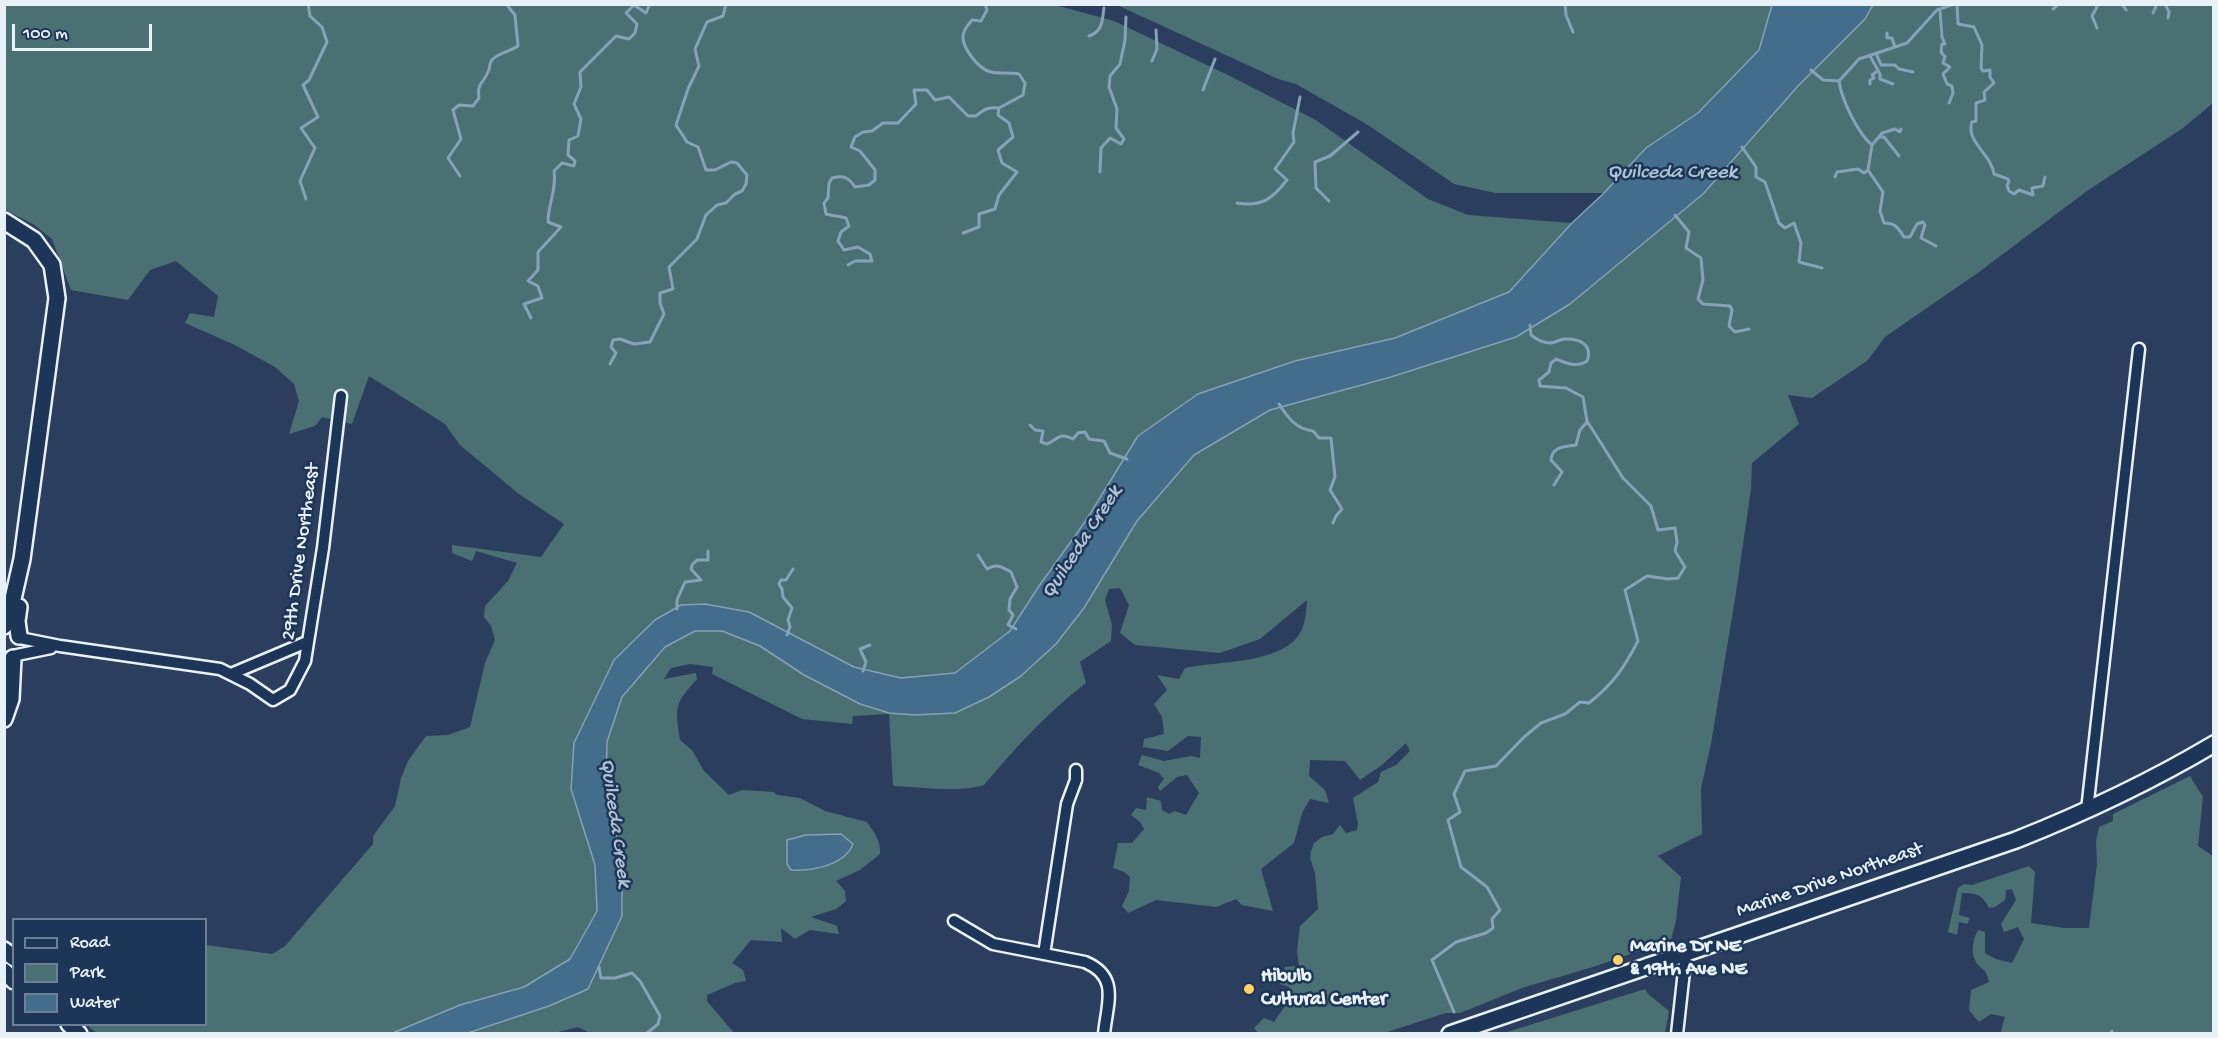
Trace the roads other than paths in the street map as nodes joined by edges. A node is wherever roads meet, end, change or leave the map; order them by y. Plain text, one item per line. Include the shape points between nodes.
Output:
1 (4, 221) edge
2 (2139, 349) dead end
3 (341, 396) dead end
4 (12, 632) edge
5 (307, 642) junction
6 (60, 646) junction
7 (12, 657) edge
8 (231, 674) junction
9 (4, 719) edge
10 (2214, 744) edge
11 (1076, 770) dead end
12 (2087, 810) junction
13 (954, 921) dead end
14 (1686, 953) junction
15 (1044, 954) junction
16 (1104, 1034) edge
17 (1450, 1034) edge
18 (1677, 1034) edge

1 - 4 main road via 34,240 52,265 57,298 22,559 10,612
2 - 12 street
3 - 5 street, 29th Drive Northeast
4 - 6 street
4 - 7 main road via 21,646
5 - 8 street
5 - 8 street, 29th Drive Northeast via 299,676 290,690 273,700
6 - 7 street
6 - 8 street via 220,669
7 - 9 main road via 11,699
10 - 12 main road, Marine Drive Northeast via 2146,783
11 - 15 street via 1067,804
12 - 14 main road, Marine Drive Northeast via 2016,840
13 - 15 street via 993,944
14 - 17 main road, Marine Drive Northeast
14 - 18 street
15 - 16 street via 1085,962 1102,972 1109,990

